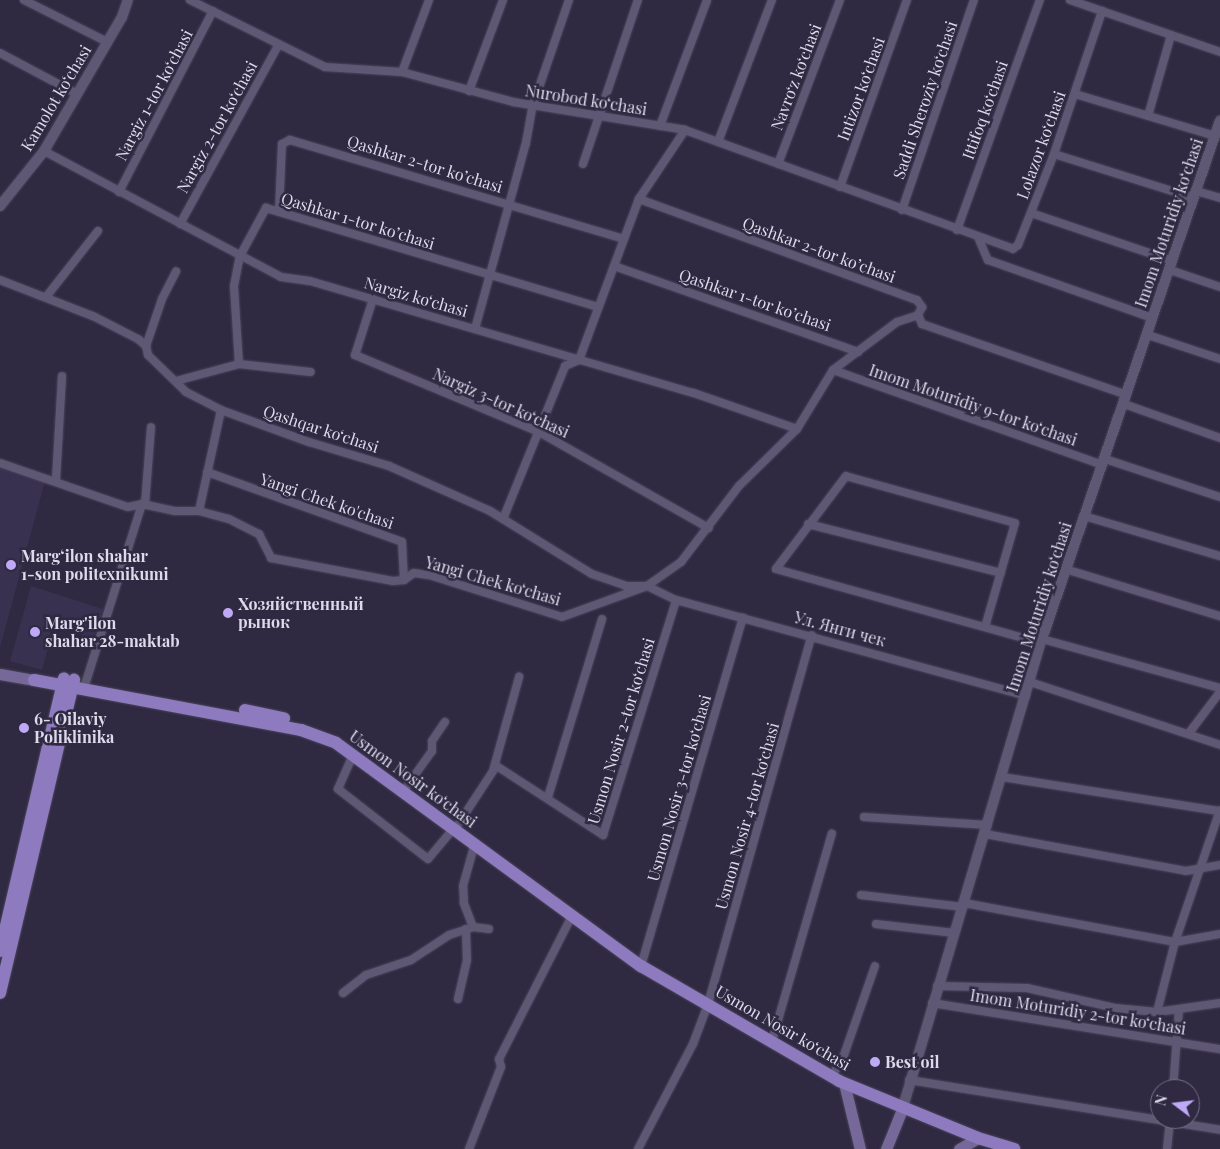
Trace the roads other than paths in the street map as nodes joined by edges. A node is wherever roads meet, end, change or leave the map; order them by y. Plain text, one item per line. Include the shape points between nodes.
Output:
1 (24, 0) edge
2 (128, 0) edge
3 (190, 0) edge
4 (429, 0) edge
5 (503, 0) edge
6 (569, 0) edge
7 (638, 0) edge
8 (707, 0) edge
9 (772, 0) edge
10 (840, 0) edge
11 (907, 0) edge
12 (974, 0) edge
13 (1040, 0) edge
14 (1070, 0) edge
15 (213, 11) junction
16 (1102, 11) junction
17 (1171, 35) junction
18 (107, 42) junction
19 (279, 44) junction
20 (1220, 52) edge
21 (0, 53) edge
22 (402, 72) junction
23 (469, 91) junction
24 (77, 94) junction
25 (1074, 94) junction
26 (533, 105) junction
27 (598, 116) junction
28 (1148, 116) junction
29 (1220, 122) edge
30 (660, 126) junction
31 (685, 130) junction
32 (1215, 136) junction
33 (718, 142) junction
34 (44, 152) junction
35 (1054, 154) junction
36 (583, 164) dead end
37 (778, 164) junction
38 (840, 187) junction
39 (119, 192) junction
40 (1195, 195) junction
41 (1220, 198) edge
42 (639, 199) junction
43 (509, 204) junction
44 (0, 206) edge
45 (902, 210) junction
46 (279, 212) junction
47 (1031, 213) junction
48 (180, 224) junction
49 (957, 230) junction
50 (98, 231) dead end
51 (978, 237) junction
52 (624, 239) junction
53 (240, 256) junction
54 (614, 266) junction
55 (1171, 266) junction
56 (176, 271) dead end
57 (490, 275) junction
58 (0, 280) edge
59 (1220, 286) edge
60 (46, 298) junction
61 (373, 299) junction
62 (599, 307) junction
63 (918, 315) junction
64 (1153, 318) junction
65 (475, 329) junction
66 (1148, 335) junction
67 (146, 346) junction
68 (858, 352) junction
69 (1220, 359) edge
70 (579, 360) junction
71 (239, 364) junction
72 (833, 370) junction
73 (310, 372) dead end
74 (62, 376) dead end
75 (176, 380) junction
76 (1126, 400) junction
77 (221, 410) junction
78 (151, 427) dead end
79 (797, 429) junction
80 (539, 432) junction
81 (1220, 438) edge
82 (1104, 462) junction
83 (0, 463) edge
84 (207, 472) junction
85 (56, 480) junction
86 (1220, 497) edge
87 (144, 504) junction
88 (200, 511) junction
89 (1084, 516) junction
90 (503, 519) junction
91 (808, 524) junction
92 (709, 528) junction
93 (1220, 556) edge
94 (1065, 569) junction
95 (1001, 573) junction
96 (404, 580) junction
97 (647, 586) junction
98 (676, 600) junction
99 (1220, 616) edge
100 (743, 618) junction
101 (602, 619) dead end
102 (985, 627) junction
103 (812, 635) junction
104 (1042, 641) junction
105 (0, 674) edge
106 (519, 677) dead end
107 (34, 680) joint
108 (1030, 682) junction
109 (73, 683) junction
110 (1220, 688) edge
111 (1220, 692) edge
112 (1026, 696) junction
113 (445, 722) dead end
114 (1189, 733) junction
115 (1220, 745) edge
116 (353, 755) junction
117 (495, 765) junction
118 (1002, 777) junction
119 (407, 786) junction
120 (548, 797) junction
121 (433, 808) junction
122 (1220, 811) edge
123 (864, 817) dead end
124 (457, 826) junction
125 (986, 830) junction
126 (832, 833) dead end
127 (475, 843) junction
128 (1220, 865) edge
129 (1198, 869) junction
130 (860, 895) dead end
131 (963, 905) junction
132 (572, 916) junction
133 (876, 924) dead end
134 (469, 928) junction
135 (489, 929) dead end
136 (954, 933) junction
137 (6, 934) edge
138 (1220, 934) edge
139 (1175, 942) junction
140 (0, 951) edge
141 (645, 965) junction
142 (875, 966) dead end
143 (937, 986) junction
144 (0, 993) edge
145 (343, 993) dead end
146 (458, 999) dead end
147 (932, 1003) junction
148 (1220, 1003) edge
149 (708, 1004) junction
150 (1179, 1010) junction
151 (1156, 1012) junction
152 (772, 1041) junction
153 (1179, 1042) junction
154 (1220, 1049) edge
155 (832, 1076) junction
156 (1174, 1079) edge
157 (909, 1080) junction
158 (844, 1083) junction
159 (902, 1107) junction
160 (1150, 1118) edge
161 (1200, 1126) edge
162 (1168, 1129) edge
163 (1220, 1130) edge
164 (978, 1138) junction
165 (469, 1149) edge
166 (638, 1149) edge
167 (860, 1149) edge
168 (886, 1149) edge
169 (959, 1149) edge
170 (1014, 1149) edge
171 (1167, 1149) edge

1 - 18 street
2 - 18 street, Kamolot koʻchasi
3 - 15 street, Nurobod koʻchasi
4 - 22 street
5 - 23 street
6 - 26 street
7 - 27 street
8 - 30 street
9 - 33 street
10 - 37 street, Navro‘z ko‘chasi
11 - 38 street, Intizor koʻchasi
12 - 45 street, Saddi Sheroziy koʻchasi
13 - 49 street, Ittifoq ko‘chasi
14 - 16 street
15 - 19 street, Nurobod koʻchasi
15 - 39 street, Nargiz 1-tor ko‘chasi
16 - 17 street
16 - 25 street, Lolazor ko‘chasi
17 - 20 street
17 - 28 street
18 - 24 street, Kamolot koʻchasi
19 - 22 street, Nurobod koʻchasi via 325,67
19 - 48 street, Nargiz 2-tor ko‘chasi
21 - 24 street
22 - 23 street, Nurobod koʻchasi
23 - 26 street, Nurobod koʻchasi
24 - 34 street, Kamolot koʻchasi
25 - 28 street
25 - 35 street, Lolazor ko‘chasi
26 - 27 street, Nurobod koʻchasi
26 - 43 street
27 - 30 street, Nurobod koʻchasi
27 - 36 street
28 - 32 street
29 - 32 street, Imom Moturidiy koʻchasi
30 - 31 street, Nurobod koʻchasi
31 - 33 street, Nurobod koʻchasi
31 - 42 street
32 - 40 street, Imom Moturidiy koʻchasi
33 - 37 street, Nurobod koʻchasi
34 - 39 street, Nargiz koʻchasi
34 - 44 street, Kamolot koʻchasi
35 - 40 street
35 - 47 street, Lolazor ko‘chasi
37 - 38 street, Nurobod koʻchasi
38 - 45 street, Nurobod koʻchasi
39 - 48 street, Nargiz koʻchasi
40 - 41 street
40 - 55 street, Imom Moturidiy koʻchasi
42 - 52 street
42 - 63 street, Qashkar 2-tor koʼchasi via 916,300 922,304
43 - 46 street, Qashkar 2-tor koʼchasi via 290,140 282,144
43 - 52 street, Qashkar 2-tor koʼchasi
43 - 57 street
45 - 49 street, Nurobod koʻchasi
46 - 53 street, Qashkar 1-tor koʼchasi via 266,208
46 - 57 street, Qashkar 1-tor koʼchasi
47 - 51 street, Lolazor ko‘chasi via 1013,249
47 - 55 street
48 - 53 street, Nargiz koʻchasi
49 - 51 street, Nurobod koʻchasi
50 - 60 street
51 - 64 street via 988,260
52 - 54 street
53 - 61 street, Nargiz koʻchasi via 281,277 310,281
53 - 71 street, Qashkar 1-tor koʼchasi via 234,286
54 - 62 street
54 - 68 street, Qashkar 1-tor koʼchasi
55 - 59 street
55 - 64 street, Imom Moturidiy koʻchasi
56 - 67 street
57 - 62 street, Qashkar 1-tor koʼchasi
57 - 65 street
58 - 60 street, Qashqar koʻchasi
60 - 67 street, Qashqar koʻchasi via 93,316
61 - 65 street, Nargiz koʻchasi
61 - 80 street, Nargiz 3-tor koʻchasi via 354,355
62 - 70 street
63 - 68 street, Imom Moturidiy 9-tor koʻchasi via 897,322
63 - 76 street via 922,324
64 - 66 street, Imom Moturidiy koʻchasi
65 - 70 street, Nargiz koʻchasi
66 - 69 street
66 - 76 street, Imom Moturidiy koʻchasi
67 - 75 street, Qashqar koʻchasi via 148,355
68 - 72 street, Imom Moturidiy 9-tor koʻchasi
70 - 79 street, Nargiz koʻchasi via 694,393
70 - 80 street via 565,366
71 - 73 street
71 - 75 street
72 - 79 street, Imom Moturidiy 9-tor koʻchasi
72 - 82 street, Imom Moturidiy 9-tor koʻchasi
74 - 85 street
75 - 77 street, Qashqar koʻchasi via 186,392
76 - 81 street
76 - 82 street, Imom Moturidiy koʻchasi
77 - 84 street
77 - 90 street, Qashqar koʻchasi via 309,442 389,466
78 - 87 street
79 - 92 street, Imom Moturidiy 9-tor koʻchasi via 739,486
80 - 90 street
80 - 92 street, Nargiz 3-tor koʻchasi
82 - 86 street, Imom Moturidiy 9-tor koʻchasi
82 - 89 street, Imom Moturidiy koʻchasi
83 - 85 street, Yangi Chek koʻchasi
84 - 88 street
84 - 96 street, Yangi Chek ko'chasi via 402,542
85 - 87 street, Yangi Chek koʻchasi via 128,507
87 - 88 street, Yangi Chek koʻchasi via 175,511
87 - 109 street
88 - 96 street, Yangi Chek koʻchasi via 229,519 259,534 271,558 337,572
89 - 93 street
89 - 94 street, Imom Moturidiy koʻchasi
90 - 97 street, Qashqar koʻchasi via 592,574 626,586
91 - 95 street
91 - 95 street via 846,476 1015,523
91 - 102 street via 776,569
92 - 97 street, Imom Moturidiy 9-tor koʻchasi via 681,562
94 - 99 street
94 - 104 street, Imom Moturidiy koʻchasi
95 - 102 street
96 - 97 street, Yangi Chek koʻchasi via 414,573 429,575 562,617
97 - 98 street, Ул. Янги чек
98 - 100 street, Ул. Янги чек
98 - 120 street, Usmon Nosir 2-tor koʻchasi via 604,836
100 - 103 street, Ул. Янги чек
100 - 141 street, Usmon Nosir 3-tor koʻchasi
101 - 120 street
102 - 104 street
103 - 112 street, Ул. Янги чек
103 - 149 street, Usmon Nosir 4-tor koʻchasi
104 - 108 street, Imom Moturidiy koʻchasi
104 - 110 street
105 - 107 main road, Usmon Nosir ko‘chasi
106 - 117 street
107 - 109 main road, Usmon Nosir ko‘chasi
108 - 112 street, Imom Moturidiy koʻchasi
108 - 114 street
109 - 116 main road, Usmon Nosir ko‘chasi via 301,730 336,743
109 - 119 main road, Usmon Nosir ko‘chasi via 302,721 343,739
109 - 137 main road
111 - 114 street
112 - 118 street, Imom Moturidiy koʻchasi
113 - 119 street via 432,741 432,751
114 - 115 street
116 - 121 main road, Usmon Nosir ko‘chasi
116 - 124 street via 338,789 428,859
117 - 120 street, Usmon Nosir 2-tor koʻchasi
117 - 124 street
118 - 122 street
118 - 125 street, Imom Moturidiy koʻchasi
119 - 121 main road, Usmon Nosir ko‘chasi
121 - 124 main road, Usmon Nosir ko‘chasi
122 - 129 street
123 - 125 street
124 - 127 main road, Usmon Nosir ko‘chasi
124 - 141 main road, Usmon Nosir ko‘chasi
125 - 129 street via 1186,871
125 - 131 street, Imom Moturidiy koʻchasi
126 - 152 street
127 - 132 main road, Usmon Nosir ko‘chasi
127 - 134 street via 463,886
128 - 129 street
129 - 139 street
130 - 131 street
131 - 136 street, Imom Moturidiy koʻchasi
131 - 139 street
132 - 141 main road, Usmon Nosir ko‘chasi
132 - 165 street via 499,1059 498,1076
133 - 136 street
134 - 135 street
134 - 145 street via 449,935 411,960 366,975
134 - 146 street via 467,960
136 - 143 street, Imom Moturidiy koʻchasi
137 - 140 main road
137 - 144 main road
138 - 139 street
139 - 151 street
141 - 149 main road, Usmon Nosir ko‘chasi
142 - 155 street via 844,1054
143 - 147 street, Imom Moturidiy koʻchasi
143 - 151 street via 1027,988 1114,1008
147 - 153 street, Imom Moturidiy 2-tor koʻchasi
147 - 157 street, Imom Moturidiy koʻchasi
148 - 150 street
149 - 152 main road, Usmon Nosir ko‘chasi
149 - 166 street, Usmon Nosir 4-tor koʻchasi via 693,1044
150 - 151 street
150 - 153 street
152 - 155 main road, Usmon Nosir ko‘chasi
153 - 154 street, Imom Moturidiy 2-tor koʻchasi
153 - 156 street
155 - 158 main road, Usmon Nosir ko‘chasi
157 - 159 street, Imom Moturidiy koʻchasi
157 - 160 street
158 - 159 main road, Usmon Nosir ko‘chasi
158 - 167 main road
159 - 164 main road, Usmon Nosir ko‘chasi
159 - 168 main road
161 - 163 street
162 - 171 street
164 - 169 main road
164 - 170 main road, Usmon Nosir ko‘chasi

